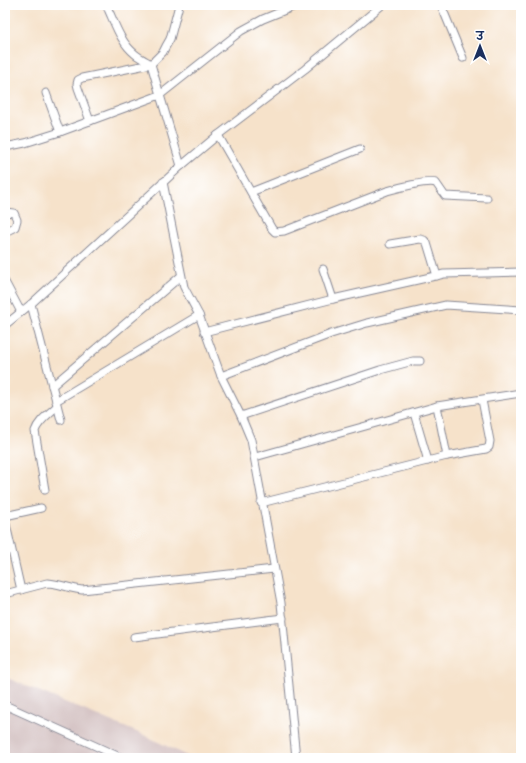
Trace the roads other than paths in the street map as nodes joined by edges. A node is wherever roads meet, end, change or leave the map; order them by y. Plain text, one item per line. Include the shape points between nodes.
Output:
1 (179, 5) edge
2 (382, 5) edge
3 (441, 5) edge
4 (296, 6) dead end
5 (108, 9) dead end
6 (463, 58) dead end
7 (152, 64) junction
8 (46, 92) dead end
9 (160, 95) junction
10 (90, 121) junction
11 (60, 132) junction
12 (218, 135) junction
13 (5, 147) edge
14 (360, 148) dead end
15 (181, 166) junction
16 (163, 182) junction
17 (251, 192) junction
18 (487, 198) dead end
19 (5, 212) edge
20 (5, 232) edge
21 (390, 244) dead end
22 (323, 269) dead end
23 (521, 272) edge
24 (181, 276) junction
25 (436, 276) junction
26 (5, 282) edge
27 (333, 299) junction
28 (31, 304) junction
29 (521, 310) edge
30 (21, 312) junction
31 (199, 314) junction
32 (5, 325) edge
33 (204, 332) junction
34 (420, 361) dead end
35 (221, 376) junction
36 (52, 386) junction
37 (521, 393) edge
38 (482, 400) junction
39 (57, 404) junction
40 (437, 406) junction
41 (414, 413) junction
42 (242, 416) junction
43 (61, 420) dead end
44 (446, 456) junction
45 (254, 457) junction
46 (428, 461) junction
47 (45, 490) dead end
48 (261, 502) junction
49 (40, 508) dead end
50 (5, 516) edge
51 (5, 520) edge
52 (274, 569) junction
53 (21, 590) junction
54 (5, 594) edge
55 (283, 618) junction
56 (134, 637) dead end
57 (5, 705) edge
58 (120, 758) edge
59 (296, 758) edge

1 - 7 street via 170,39
2 - 12 street via 306,69
3 - 6 street
4 - 9 street via 241,31
5 - 7 street via 123,40 135,54
7 - 9 street
7 - 10 street via 78,80 77,84
8 - 11 street
9 - 10 street
9 - 15 street
10 - 11 street
11 - 13 street
12 - 15 street
12 - 17 street
14 - 17 street
15 - 16 street
16 - 24 street
16 - 28 street
17 - 18 street via 275,232 403,187 435,182 445,196
19 - 20 street via 14,213 17,220 15,227
21 - 25 street via 424,240
22 - 27 street
23 - 25 street
24 - 31 street
24 - 36 street
25 - 27 street
26 - 30 street
27 - 33 street
28 - 30 street
28 - 36 street
29 - 35 street via 446,305 366,323 331,334
30 - 32 street
31 - 33 street
31 - 39 street
33 - 35 street
34 - 42 street via 380,370
35 - 42 street
36 - 39 street
37 - 38 street
38 - 40 street
38 - 44 street via 489,447
39 - 43 street
39 - 47 street via 35,431
40 - 41 street
40 - 44 street
41 - 45 street
41 - 46 street
42 - 45 street
44 - 46 street
45 - 48 street
46 - 48 street
48 - 52 street
49 - 50 street
51 - 53 street
52 - 53 street via 82,590 53,583
52 - 55 street
53 - 54 street
55 - 56 street
55 - 59 street
57 - 58 street

